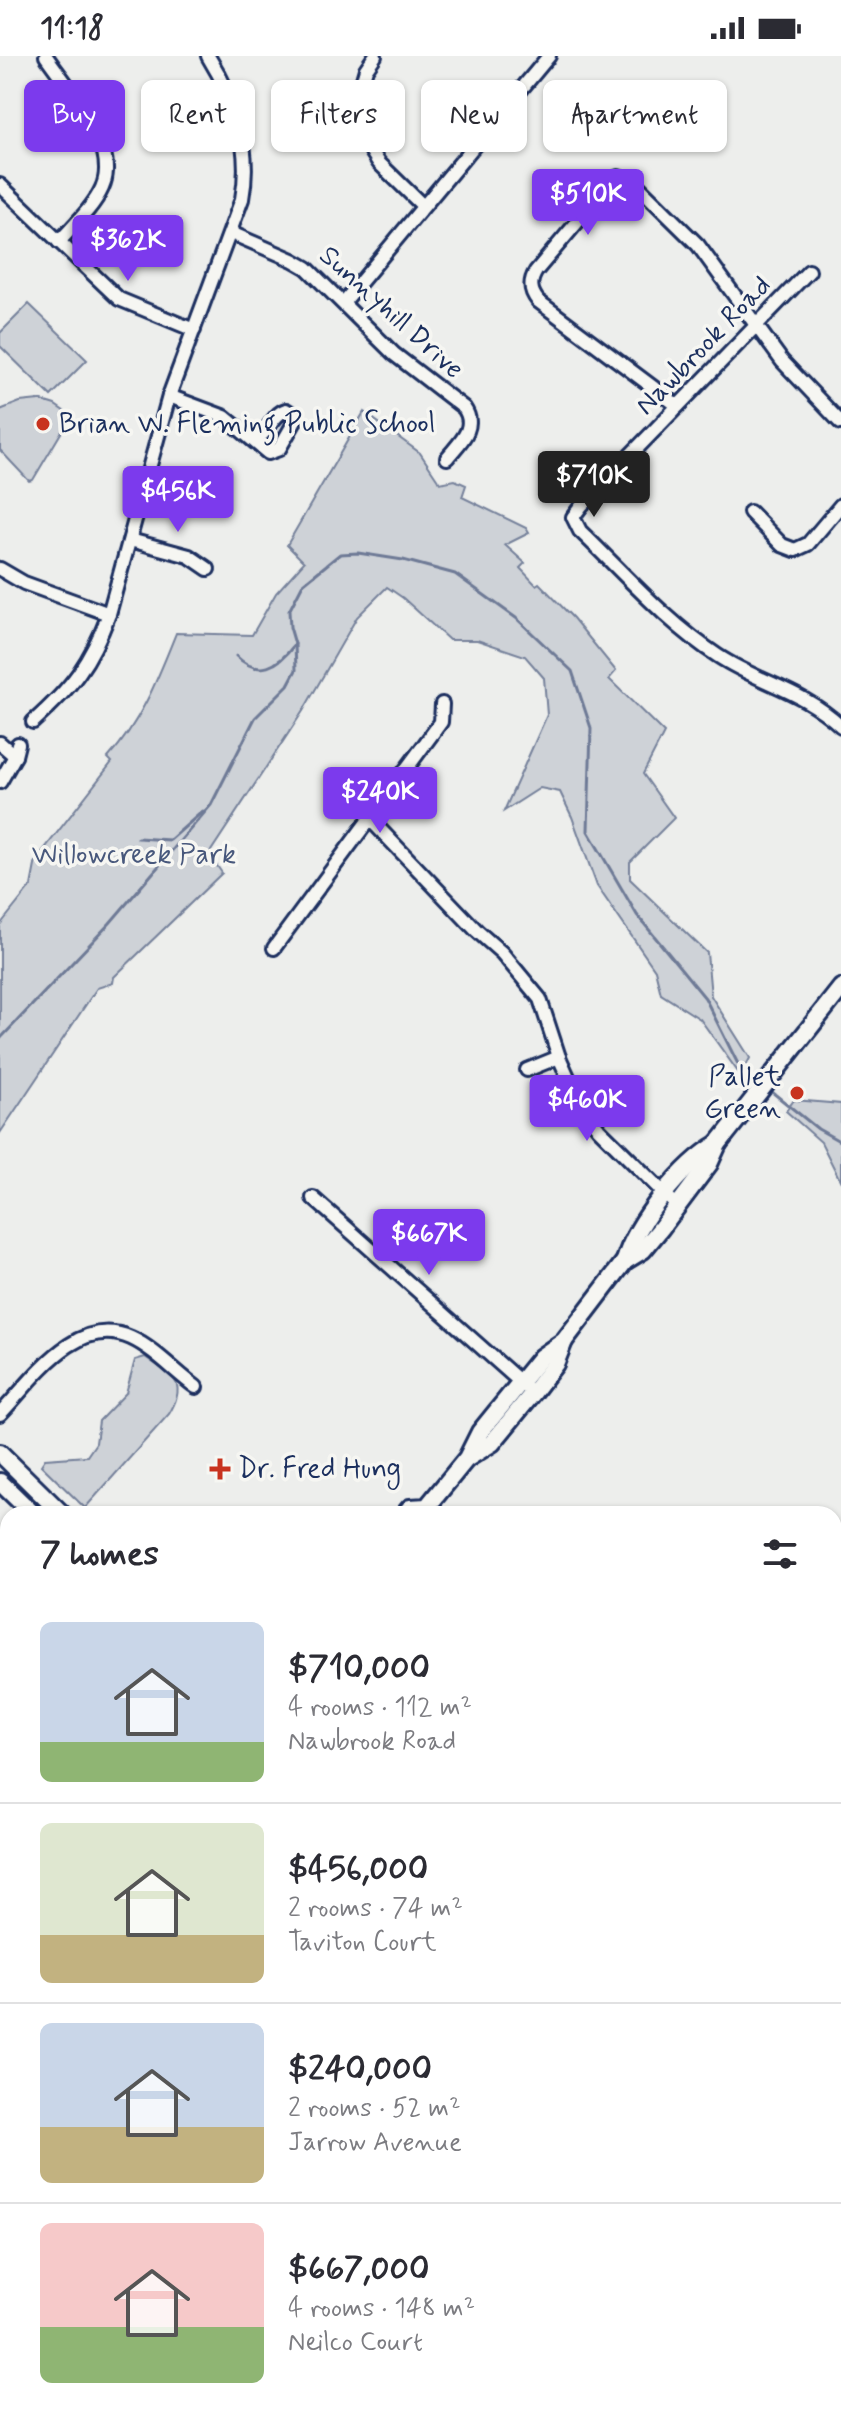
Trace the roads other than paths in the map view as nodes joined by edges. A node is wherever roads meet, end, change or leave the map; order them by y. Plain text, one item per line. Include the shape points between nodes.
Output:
1 (46, 56) edge
2 (208, 56) edge
3 (375, 56) edge
4 (549, 56) edge
5 (0, 185) edge
6 (422, 205) junction
7 (231, 233) junction
8 (59, 242) junction
9 (809, 271) dead end
10 (344, 302) junction
11 (758, 325) junction
12 (194, 330) junction
13 (169, 396) junction
14 (678, 406) junction
15 (841, 423) edge
16 (255, 440) dead end
17 (447, 458) dead end
18 (841, 505) edge
19 (750, 512) dead end
20 (130, 540) junction
21 (0, 569) edge
22 (208, 569) dead end
23 (109, 614) junction
24 (442, 704) dead end
25 (33, 722) dead end
26 (841, 726) edge
27 (0, 743) edge
28 (0, 782) edge
29 (370, 819) junction
30 (274, 948) dead end
31 (841, 988) edge
32 (559, 1057) junction
33 (527, 1070) dead end
34 (313, 1198) dead end
35 (672, 1200) junction
36 (196, 1387) dead end
37 (527, 1388) junction
38 (0, 1414) edge
39 (0, 1453) edge
40 (0, 1482) edge
41 (25, 1506) edge
42 (54, 1506) edge
43 (431, 1506) edge

1 - 8 street via 101,138 107,158 99,195
2 - 7 street via 230,96 243,144 244,187
3 - 6 street via 361,86 372,152
4 - 6 street
5 - 8 street
6 - 10 street
7 - 10 street, Sunnyhill Drive via 300,263
7 - 12 street
8 - 12 street via 119,299
9 - 11 street, Nawbrook Road
10 - 17 street, Sunnyhill Drive via 394,354 468,413 468,431
11 - 14 street, Nawbrook Road
11 - 14 street via 687,233 630,179 612,181 536,271 531,290 538,301
11 - 15 street via 796,379
12 - 13 street
13 - 16 street via 225,417
13 - 20 street
14 - 26 street, Nawbrook Road via 576,511 574,523 699,642 743,671 815,703
18 - 19 street via 808,544 795,550 782,545
20 - 22 street via 189,556
20 - 23 street
21 - 23 street
23 - 25 street via 88,661
24 - 29 street via 441,722
27 - 28 street via 16,750
29 - 30 street
29 - 32 street via 540,999
31 - 35 main road via 718,1144 699,1155
32 - 33 street
32 - 35 street via 592,1121
34 - 37 street
35 - 37 main road via 631,1241 625,1261 564,1341 555,1364
36 - 38 street via 133,1339 100,1333 71,1342
37 - 43 main road via 492,1443 467,1458
39 - 42 main road
40 - 41 main road

